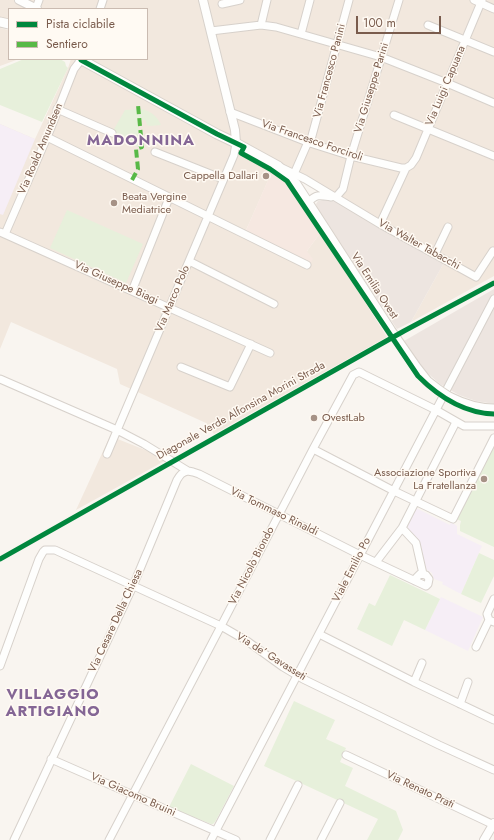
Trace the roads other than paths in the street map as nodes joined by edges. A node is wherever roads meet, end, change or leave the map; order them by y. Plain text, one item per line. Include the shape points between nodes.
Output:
1 (19, 0) edge
2 (203, 0) edge
3 (240, 0) edge
4 (261, 0) edge
5 (267, 0) edge
6 (310, 0) edge
7 (349, 0) edge
8 (399, 0) edge
9 (479, 1) edge
10 (222, 4) dead end
11 (34, 8) edge
12 (494, 9) edge
13 (264, 12) junction
14 (261, 25) junction
15 (428, 25) dead end
16 (211, 31) junction
17 (301, 34) junction
18 (465, 40) junction
19 (337, 45) junction
20 (494, 52) edge
21 (381, 57) junction
22 (80, 60) edge
23 (83, 60) edge
24 (447, 83) junction
25 (494, 103) edge
26 (57, 109) junction
27 (230, 112) junction
28 (394, 116) dead end
29 (428, 129) junction
30 (112, 133) dead end
31 (47, 137) junction
32 (309, 142) junction
33 (236, 143) junction
34 (154, 152) dead end
35 (351, 156) junction
36 (494, 156) edge
37 (278, 166) junction
38 (406, 168) junction
39 (294, 174) junction
40 (223, 179) junction
41 (298, 188) junction
42 (336, 197) junction
43 (169, 198) junction
44 (308, 202) junction
45 (208, 216) junction
46 (380, 224) junction
47 (448, 228) dead end
48 (3, 233) edge
49 (493, 251) edge
50 (435, 254) junction
51 (188, 261) junction
52 (307, 265) dead end
53 (132, 291) junction
54 (494, 299) edge
55 (274, 304) dead end
56 (169, 307) junction
57 (251, 344) junction
58 (270, 353) dead end
59 (181, 367) dead end
60 (0, 379) edge
61 (494, 409) edge
62 (436, 410) junction
63 (456, 422) junction
64 (494, 426) edge
65 (117, 430) junction
66 (494, 438) edge
67 (313, 449) junction
68 (107, 454) dead end
69 (188, 471) junction
70 (394, 491) junction
71 (415, 501) junction
72 (278, 515) junction
73 (402, 528) junction
74 (360, 555) junction
75 (376, 562) junction
76 (423, 574) junction
77 (415, 581) junction
78 (133, 586) junction
79 (494, 599) edge
80 (492, 621) edge
81 (221, 626) junction
82 (319, 634) junction
83 (476, 647) dead end
84 (422, 663) dead end
85 (0, 666) edge
86 (297, 675) junction
87 (414, 682) junction
88 (468, 682) dead end
89 (460, 704) junction
90 (494, 720) edge
91 (346, 755) dead end
92 (51, 759) junction
93 (494, 770) edge
94 (298, 785) dead end
95 (133, 795) junction
96 (340, 803) dead end
97 (494, 824) edge
98 (216, 831) junction
99 (14, 840) edge
100 (109, 840) edge
101 (211, 840) edge
102 (236, 840) edge
103 (270, 840) edge
104 (321, 840) edge
105 (484, 840) edge

1 - 11 street
2 - 16 street
3 - 10 street
4 - 13 street
5 - 13 street
6 - 17 street
7 - 19 street, Via Francesco Panini
8 - 21 street, Via Giuseppe Parini
9 - 12 street
9 - 18 street, Via Luigi Capuana
13 - 14 street
14 - 16 street
14 - 17 street
15 - 18 street
16 - 27 street
17 - 19 street
18 - 20 street
18 - 24 street, Via Luigi Capuana
19 - 21 street
19 - 32 street, Via Francesco Panini
21 - 24 street
21 - 35 street, Via Giuseppe Parini
22 - 26 street, Via Roald Amundsen
23 - 33 main road, Via Emilia Ovest
24 - 25 street
24 - 29 street, Via Luigi Capuana
26 - 30 street
26 - 31 street, Via Roald Amundsen
27 - 32 street, Via Francesco Forciroli
27 - 33 street
28 - 29 street
29 - 36 street
29 - 38 street, Via Luigi Capuana via 416,158
31 - 43 street
31 - 48 street, Via Roald Amundsen
32 - 35 street, Via Francesco Forciroli
32 - 39 street, Via Francesco Panini
33 - 37 main road, Via Emilia Ovest
33 - 40 street, Via Marco Polo via 234,156
34 - 40 street
35 - 38 street, Via Francesco Forciroli
35 - 42 street, Via Giuseppe Parini via 343,188
37 - 39 street, Via Walter Tabacchi
37 - 41 main road, Via Emilia Ovest
38 - 46 street
39 - 42 street, Via Walter Tabacchi
40 - 45 street, Via Marco Polo
41 - 42 street, Via Walter Tabacchi via 312,186
41 - 44 main road, Via Emilia Ovest
42 - 44 street via 320,195
42 - 46 street, Via Walter Tabacchi
43 - 45 street
43 - 53 street
44 - 61 main road, Via Emilia Ovest, bridge via 422,376 440,391 470,406
45 - 51 street, Via Marco Polo
45 - 52 street
46 - 50 street, Via Walter Tabacchi
47 - 50 street
48 - 53 street, Via Giuseppe Biagi
49 - 50 street, Via Walter Tabacchi via 476,277
51 - 55 street
51 - 56 street, Via Marco Polo
53 - 56 street, Via Giuseppe Biagi
54 - 62 street, Viale Emilio Po
56 - 57 street, Via Giuseppe Biagi
56 - 65 street, Via Marco Polo
57 - 58 street, Via Giuseppe Biagi
57 - 59 street via 230,387
60 - 65 street, Via Tommaso Rinaldi
62 - 63 street
62 - 67 street, Via Nicolò Biondo via 359,372 355,373
62 - 70 street, Viale Emilio Po
63 - 64 street via 464,426
63 - 71 street
65 - 68 street, Via Marco Polo
65 - 69 street, Via Tommaso Rinaldi
66 - 71 street via 453,519
67 - 70 street
67 - 72 street, Via Nicolò Biondo
69 - 72 street, Via Tommaso Rinaldi via 199,474
69 - 78 street, Via Cesare Della Chiesa via 180,474 177,480
70 - 71 street
70 - 74 street, Viale Emilio Po
71 - 73 street
72 - 74 street, Via Tommaso Rinaldi
72 - 81 street, Via Nicolò Biondo
73 - 75 street
73 - 76 street via 416,543
74 - 75 street, Via Tommaso Rinaldi
74 - 82 street, Viale Emilio Po
75 - 77 street, Via Tommaso Rinaldi
76 - 77 street via 418,575
76 - 77 street via 428,579 426,586
78 - 81 street, Via de’ Gavasseti
78 - 85 street, Via de’ Gavasseti via 60,551 45,550 39,559
78 - 92 street, Via Cesare Della Chiesa
79 - 80 street via 487,614
80 - 83 street
81 - 86 street, Via de’ Gavasseti
81 - 95 street, Via Nicolò Biondo
82 - 86 street, Viale Emilio Po
82 - 87 street
84 - 87 street
86 - 93 street, Via de’ Gavasseti
86 - 98 street, Viale Emilio Po
87 - 89 street
88 - 89 street
89 - 90 street
91 - 97 street, Via Renato Prati
92 - 95 street, Via Giacomo Bruini
92 - 99 street, Via Cesare Della Chiesa
94 - 103 street
95 - 98 street, Via Giacomo Bruini
95 - 100 street, Via Nicolò Biondo
96 - 104 street
97 - 105 street
98 - 101 street, Viale Emilio Po
98 - 102 street, Via Giacomo Bruini

